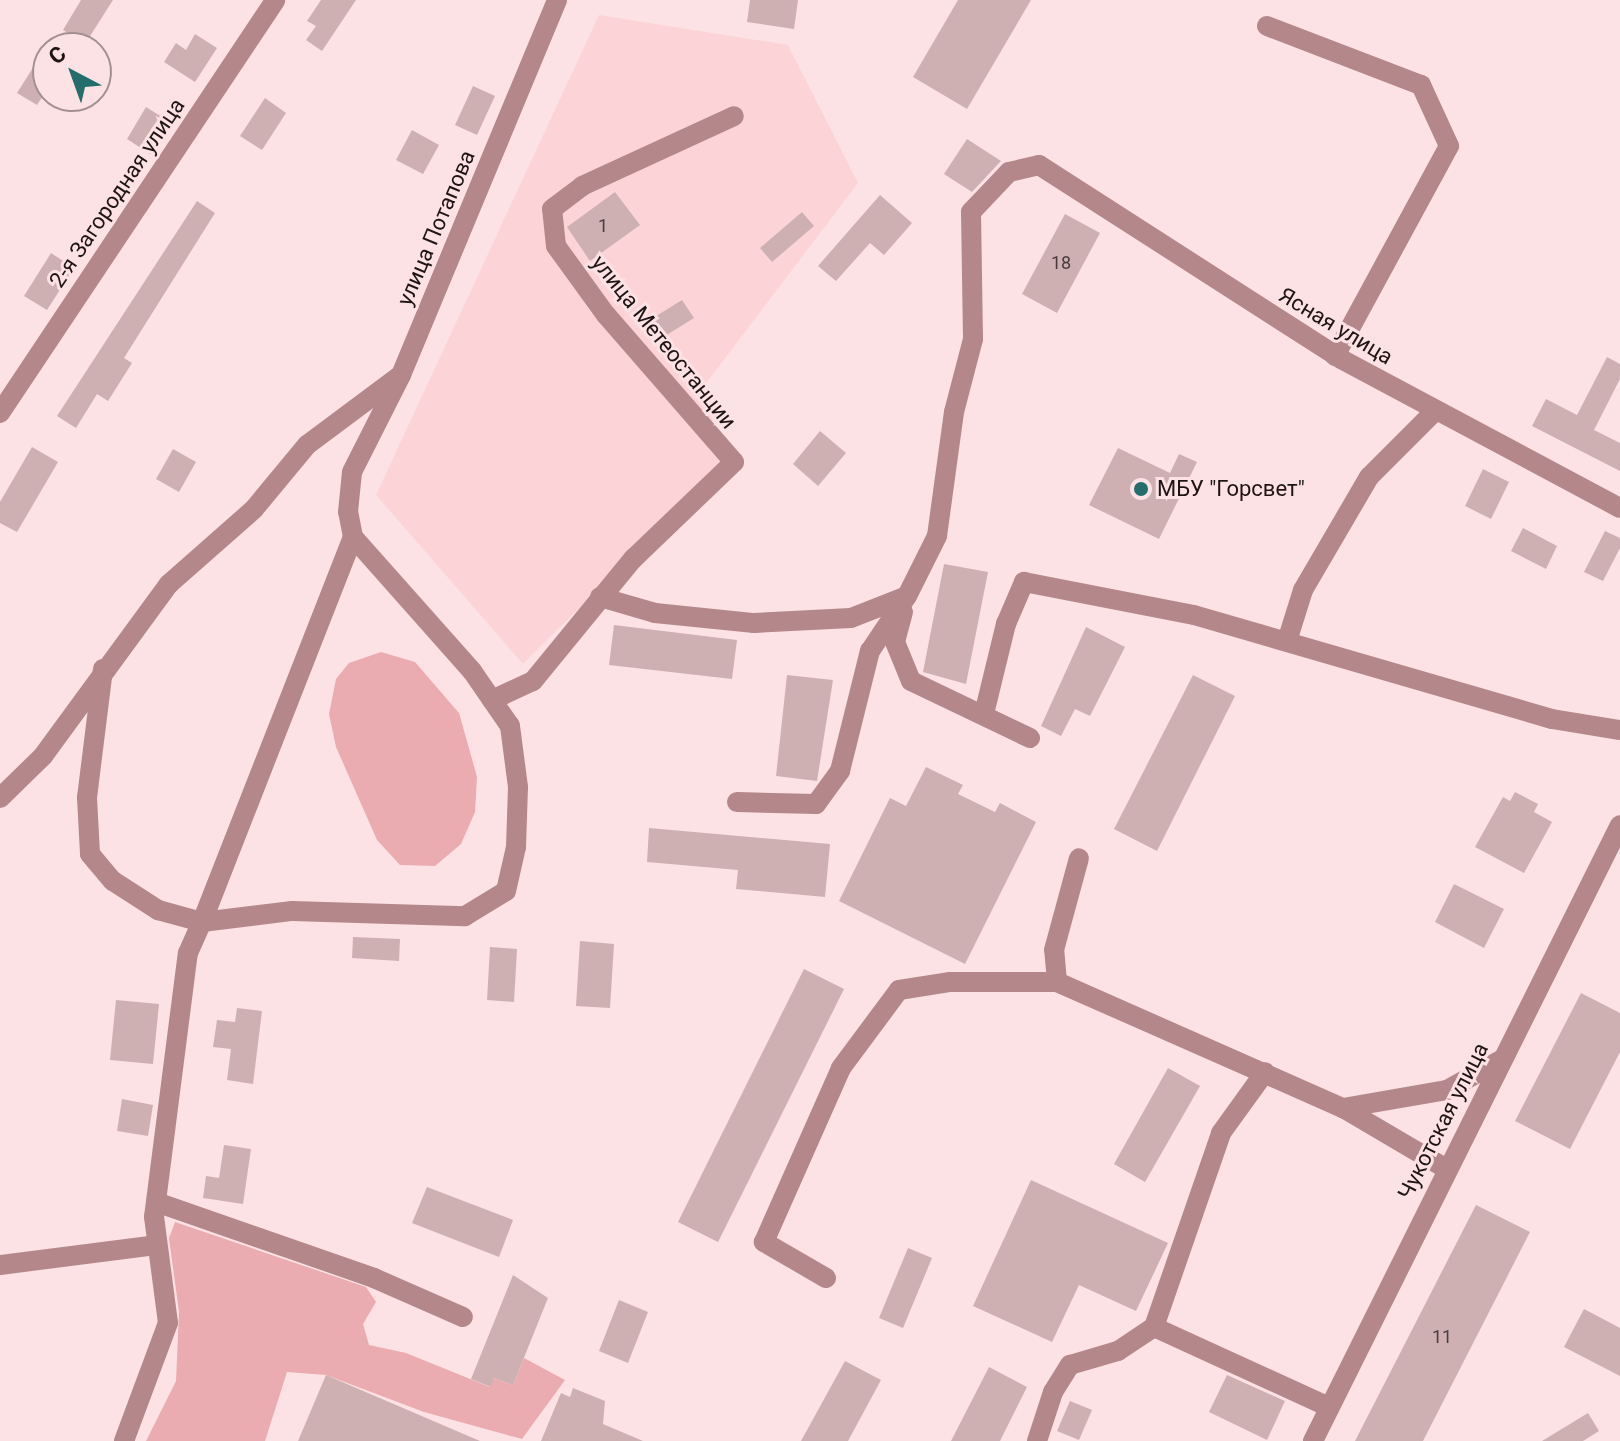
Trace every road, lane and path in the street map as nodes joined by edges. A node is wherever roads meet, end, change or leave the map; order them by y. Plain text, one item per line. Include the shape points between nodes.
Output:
1 (275, 0) edge
2 (557, 0) edge
3 (1267, 26) dead end
4 (734, 116) dead end
5 (1335, 356) junction
6 (401, 375) junction
7 (1435, 411) junction
8 (0, 413) edge
9 (1620, 508) edge
10 (353, 537) junction
11 (907, 596) junction
12 (600, 597) junction
13 (1288, 638) junction
14 (103, 669) junction
15 (492, 700) junction
16 (984, 714) junction
17 (1620, 730) edge
18 (1030, 738) dead end
19 (0, 798) edge
20 (737, 802) dead end
21 (1620, 825) edge
22 (1079, 858) dead end
23 (202, 922) junction
24 (1057, 982) junction
25 (1499, 1061) junction
26 (1265, 1072) junction
27 (1343, 1108) junction
28 (1445, 1168) junction
29 (156, 1202) junction
30 (156, 1245) junction
31 (0, 1265) edge
32 (826, 1278) dead end
33 (463, 1317) dead end
34 (1154, 1327) junction
35 (1329, 1407) junction
36 (124, 1441) edge
37 (1037, 1441) edge
38 (1313, 1441) edge

1 - 8 street, 2-я Загородная улица
2 - 6 street, улица Потапова
3 - 5 street via 1421,85 1449,146
4 - 12 street, улица Метеостанции via 582,186 552,209 556,246 606,315 734,462
5 - 7 street, Ясная улица
5 - 11 street, Ясная улица via 1039,165 1009,172 971,212 973,339 954,412 937,536
6 - 10 street, улица Потапова via 352,472
6 - 14 street via 307,445 254,509 169,584
7 - 9 street, Ясная улица
7 - 13 street via 1369,477 1303,590
10 - 15 street
10 - 23 street
11 - 12 street via 851,618 754,623 655,613
11 - 16 street via 895,642 911,681
11 - 20 street via 870,651 840,771 816,804
12 - 15 street, улица Метеостанции via 533,681
13 - 16 street via 1024,582 1006,624
13 - 17 street via 1552,719
14 - 19 street via 43,756
14 - 23 street via 87,798 90,854 113,881 158,910
15 - 23 street via 510,726 518,787 506,891 465,916 292,911
16 - 18 street
21 - 25 street, Чукотская улица
22 - 24 street via 1054,950
23 - 29 street via 188,953
24 - 26 street
24 - 32 street via 950,982 899,990 841,1068 764,1242
25 - 27 street via 1447,1090
25 - 28 street, Чукотская улица
26 - 27 street
26 - 34 street via 1221,1133
27 - 28 street
28 - 35 street, Чукотская улица
29 - 30 street
29 - 33 street via 374,1278
30 - 31 street
30 - 36 street via 168,1323
34 - 35 street
34 - 37 street via 1118,1351 1070,1365 1053,1392
35 - 38 street, Чукотская улица

